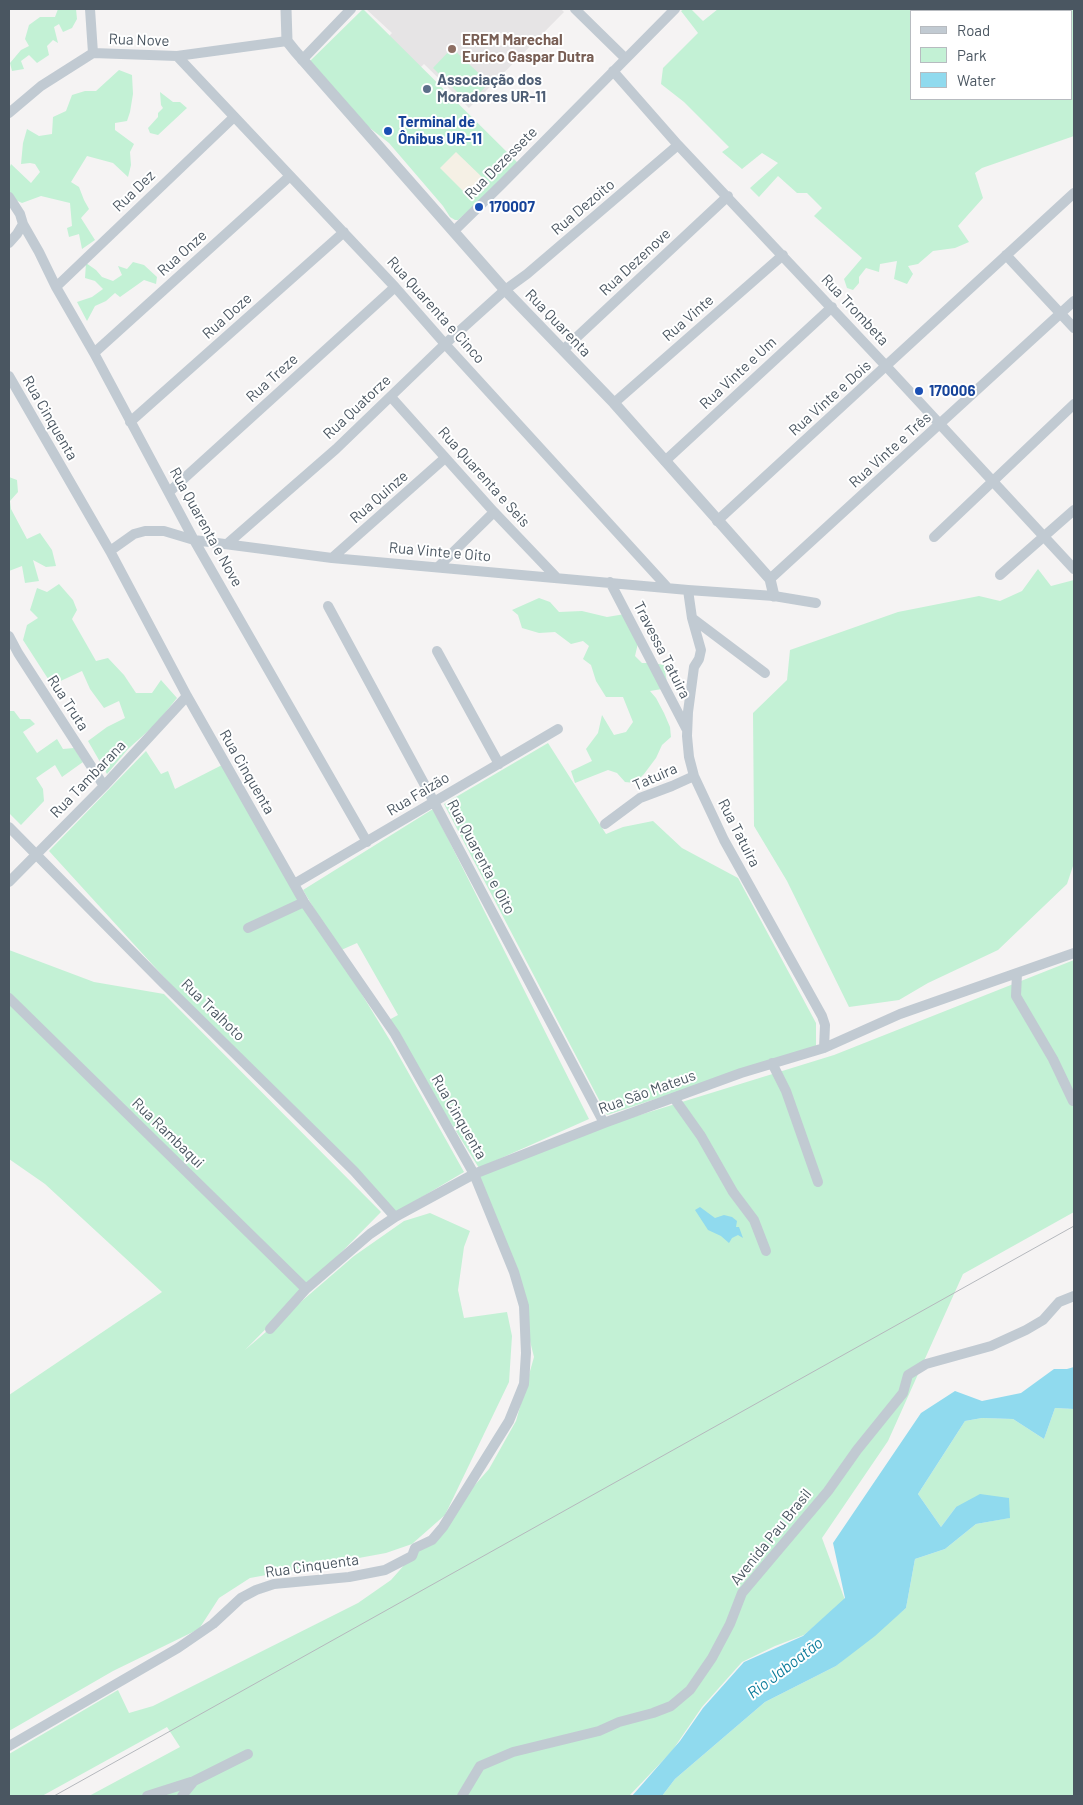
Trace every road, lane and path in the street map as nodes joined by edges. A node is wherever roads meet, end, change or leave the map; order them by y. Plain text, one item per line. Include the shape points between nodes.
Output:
1 (90, 9) edge
2 (286, 9) edge
3 (351, 9) edge
4 (575, 9) edge
5 (675, 9) edge
6 (287, 41) junction
7 (94, 53) junction
8 (177, 56) junction
9 (625, 58) junction
10 (302, 60) junction
11 (612, 71) junction
12 (9, 113) edge
13 (234, 117) junction
14 (678, 145) junction
15 (290, 176) junction
16 (1074, 193) edge
17 (728, 196) junction
18 (9, 197) edge
19 (23, 224) junction
20 (454, 231) junction
21 (344, 232) junction
22 (9, 243) edge
23 (783, 255) junction
24 (1006, 255) junction
25 (56, 287) junction
26 (395, 287) junction
27 (506, 290) junction
28 (1074, 301) edge
29 (832, 307) junction
30 (1060, 314) junction
31 (1074, 328) edge
32 (445, 344) junction
33 (563, 350) junction
34 (94, 353) junction
35 (886, 366) junction
36 (9, 376) edge
37 (391, 397) junction
38 (614, 403) junction
39 (1074, 404) edge
40 (130, 422) junction
41 (941, 424) junction
42 (445, 458) junction
43 (665, 461) junction
44 (993, 481) junction
45 (169, 492) junction
46 (1074, 510) edge
47 (494, 512) junction
48 (717, 521) junction
49 (934, 537) dead end
50 (1044, 537) junction
51 (194, 540) junction
52 (227, 544) junction
53 (110, 551) junction
54 (332, 558) junction
55 (438, 567) junction
56 (1074, 569) edge
57 (1000, 575) dead end
58 (556, 577) junction
59 (770, 579) junction
60 (610, 582) junction
61 (668, 588) junction
62 (688, 590) junction
63 (774, 596) junction
64 (816, 603) dead end
65 (328, 606) dead end
66 (692, 618) junction
67 (9, 636) edge
68 (437, 651) dead end
69 (764, 672) dead end
70 (187, 696) junction
71 (558, 729) dead end
72 (687, 732) junction
73 (499, 764) junction
74 (694, 776) junction
75 (104, 786) junction
76 (434, 802) junction
77 (605, 824) dead end
78 (9, 827) edge
79 (368, 842) junction
80 (35, 854) junction
81 (9, 882) edge
82 (294, 884) junction
83 (304, 902) junction
84 (248, 928) dead end
85 (1074, 953) edge
86 (1017, 973) junction
87 (9, 998) edge
88 (824, 1048) junction
89 (772, 1064) junction
90 (674, 1098) junction
91 (1073, 1101) dead end
92 (604, 1123) junction
93 (474, 1174) junction
94 (818, 1182) dead end
95 (395, 1217) junction
96 (766, 1251) dead end
97 (306, 1289) junction
98 (1074, 1296) edge
99 (270, 1329) dead end
100 (9, 1746) edge
101 (248, 1754) dead end
102 (194, 1781) junction
103 (147, 1796) edge
104 (182, 1796) edge
105 (462, 1796) edge

1 - 7 street
2 - 6 street
3 - 10 street
4 - 9 street
5 - 9 street, Rua Dezessete
6 - 8 street, Rua Nove
6 - 10 street, Rua Quarenta
7 - 8 street, Rua Nove
7 - 12 street, Rua Nove via 40,86
8 - 13 street, Rua Quarenta e Cinco
9 - 11 street, Rua Dezessete
10 - 20 street, Rua Quarenta
11 - 14 street, Rua Trombeta
11 - 20 street, Rua Dezessete
13 - 15 street, Rua Quarenta e Cinco
13 - 25 street, Rua Dez
14 - 17 street, Rua Trombeta
14 - 27 street, Rua Dezoito
15 - 21 street, Rua Quarenta e Cinco
15 - 34 street, Rua Onze
16 - 24 street, Rua Vinte e Dois
17 - 23 street, Rua Trombeta
17 - 33 street, Rua Dezenove
18 - 19 street, Rua Quarenta e Nove
19 - 22 street
19 - 25 street, Rua Quarenta e Nove
20 - 27 street, Rua Quarenta
21 - 26 street, Rua Quarenta e Cinco
21 - 40 street, Rua Doze
23 - 29 street, Rua Trombeta
23 - 38 street, Rua Vinte
24 - 30 street
24 - 35 street, Rua Vinte e Dois
25 - 34 street, Rua Quarenta e Nove
26 - 32 street, Rua Quarenta e Cinco
26 - 45 street, Rua Treze
27 - 32 street, Rua Quatorze
27 - 33 street, Rua Quarenta
28 - 30 street, Rua Vinte e Três
29 - 35 street, Rua Trombeta
29 - 43 street, Rua Vinte e Um
30 - 31 street
30 - 41 street, Rua Vinte e Três
32 - 37 street, Rua Quatorze
32 - 61 street, Rua Quarenta e Cinco
33 - 38 street, Rua Quarenta
34 - 40 street, Rua Quarenta e Nove
35 - 41 street, Rua Trombeta
35 - 48 street, Rua Vinte e Dois
36 - 53 street, Rua Cinquenta
37 - 42 street, Rua Quarenta e Seis
37 - 52 street, Rua Quatorze
38 - 43 street, Rua Quarenta
39 - 44 street
40 - 45 street, Rua Quarenta e Nove
41 - 44 street, Rua Trombeta
41 - 59 street, Rua Vinte e Três
42 - 47 street, Rua Quarenta e Seis
42 - 54 street, Rua Quinze
43 - 48 street, Rua Quarenta
44 - 49 street
44 - 50 street, Rua Trombeta
45 - 51 street, Rua Quarenta e Nove
46 - 50 street
47 - 55 street
47 - 58 street, Rua Quarenta e Seis
48 - 59 street, Rua Quarenta
50 - 56 street, Rua Trombeta
50 - 57 street
51 - 52 street, Rua Vinte e Oito
51 - 53 street, Rua Vinte e Oito via 164,531 144,531
51 - 79 street, Rua Quarenta e Nove
52 - 54 street, Rua Vinte e Oito
53 - 70 street, Rua Cinquenta
54 - 55 street, Rua Vinte e Oito
55 - 58 street, Rua Vinte e Oito
58 - 60 street, Rua Vinte e Oito
59 - 63 street, Rua Quarenta
60 - 61 street, Rua Vinte e Oito
60 - 72 street, Travessa Tatuira
61 - 62 street, Rua Vinte e Oito
62 - 63 street, Rua Vinte e Oito
62 - 66 street, Rua Tatuira
63 - 64 street
65 - 76 street, Rua Quarenta e Oito
66 - 69 street
66 - 72 street, Rua Tatuira via 701,655 694,667
67 - 75 street, Rua Truta
68 - 73 street
70 - 75 street, Rua Tambarana
70 - 82 street, Rua Cinquenta
71 - 73 street, Rua Faizão
72 - 74 street, Rua Tatuira
73 - 76 street, Rua Faizão
74 - 77 street, Tatuira via 640,798
74 - 88 street, Rua Tatuira via 724,840 822,1016
75 - 80 street, Rua Tambarana
76 - 79 street, Rua Faizão
76 - 92 street, Rua Quarenta e Oito
78 - 80 street, Rua Tralhoto
79 - 82 street, Rua Faizão
80 - 81 street, Rua Tambarana
80 - 95 street, Rua Tralhoto via 354,1171
82 - 83 street, Rua Cinquenta
83 - 84 street
83 - 93 street, Rua Cinquenta via 395,1034
85 - 86 street, Rua São Mateus
86 - 88 street, Rua São Mateus via 900,1014
86 - 91 street via 1016,996
87 - 97 street, Rua Rambaqui
88 - 89 street, Rua São Mateus
89 - 90 street, Rua São Mateus
89 - 94 street via 789,1098
90 - 92 street, Rua São Mateus
90 - 96 street via 728,1185 754,1220
92 - 93 street, Rua São Mateus
93 - 95 street, Rua São Mateus
93 - 100 street, Rua Cinquenta via 514,1272 524,1306 524,1384 509,1421 443,1527 432,1540 414,1548 412,1556 385,1570 274,1584 256,1590 230,1606 213,1624 178,1648
95 - 97 street, Rua São Mateus via 341,1257
97 - 99 street, Rua São Mateus
98 - 105 street, Avenida Pau Brasil via 1059,1302 1043,1320 1026,1330 991,1346 926,1364 908,1375 903,1393 828,1491 742,1593 730,1624 703,1674 671,1706 599,1731 513,1752 480,1766
101 - 102 street
102 - 103 street
102 - 104 street

